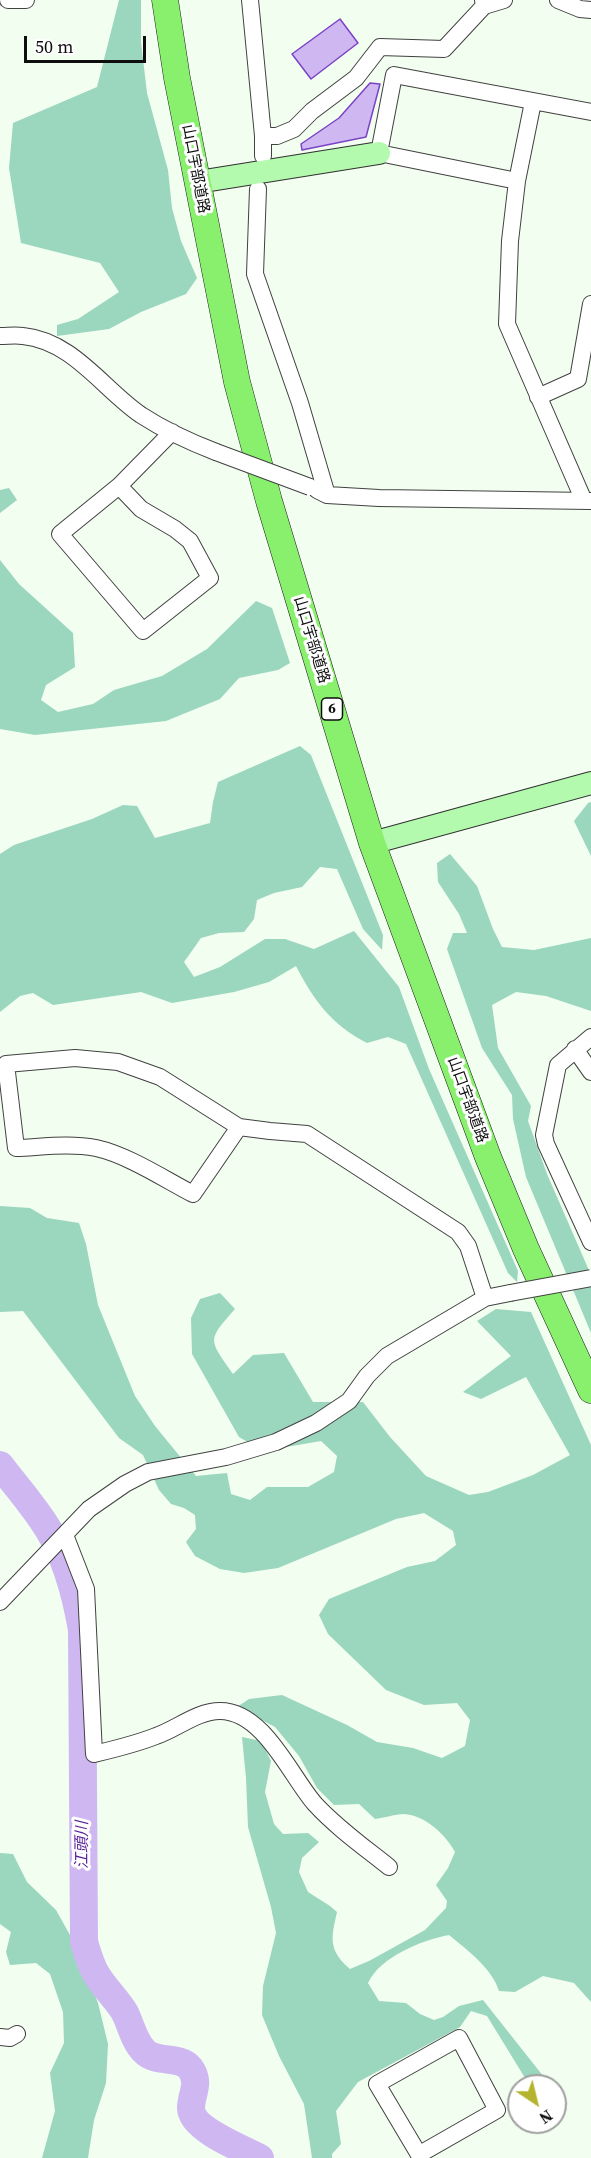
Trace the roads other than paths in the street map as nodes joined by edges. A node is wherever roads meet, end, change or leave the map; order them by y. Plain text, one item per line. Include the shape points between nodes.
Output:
1 (8, 0) edge
2 (26, 0) edge
3 (165, 0) edge
4 (250, 0) edge
5 (504, 0) edge
6 (558, 0) edge
7 (484, 3) edge
8 (591, 10) edge
9 (533, 102) junction
10 (591, 112) edge
11 (263, 136) junction
12 (379, 153) junction
13 (263, 156) dead end
14 (517, 181) junction
15 (198, 182) junction
16 (258, 189) dead end
17 (591, 304) edge
18 (0, 336) edge
19 (538, 398) junction
20 (172, 432) junction
21 (119, 486) junction
22 (327, 495) junction
23 (587, 501) edge
24 (591, 783) edge
25 (372, 843) junction
26 (591, 1037) edge
27 (575, 1049) junction
28 (591, 1072) edge
29 (239, 1126) junction
30 (591, 1242) edge
31 (591, 1278) edge
32 (485, 1298) junction
33 (591, 1390) edge
34 (64, 1537) junction
35 (0, 1602) edge
36 (389, 1867) dead end
37 (17, 2034) dead end
38 (0, 2037) edge
39 (421, 2156) edge

1 - 2 street
3 - 15 main road, 山口宇部道路 / 6
4 - 11 street
5 - 7 street
6 - 8 street
7 - 11 street via 444,49 380,47 356,78 294,129
9 - 10 street
9 - 12 street via 394,75
9 - 14 street
11 - 13 street
12 - 14 street
12 - 15 street
14 - 19 street via 507,324
15 - 25 main road, 山口宇部道路 / 6 via 237,382
16 - 22 street via 255,274
17 - 19 street via 578,379
18 - 20 street via 42,340 63,350 140,414
19 - 23 street
20 - 21 street
20 - 22 street, bridge
21 - 21 street via 141,509 190,541 210,579 143,631 60,534
22 - 23 street
24 - 25 street
25 - 33 main road, 山口宇部道路 / 6 via 488,1157
26 - 27 street
27 - 28 street
27 - 30 street via 558,1065 544,1135
29 - 29 street via 160,1077 118,1062 75,1058 6,1064 16,1148 97,1148 138,1164 193,1194
29 - 32 street via 307,1134 458,1232 468,1246
31 - 32 street, bridge
32 - 34 street via 387,1356 349,1401 316,1423 276,1442 226,1457 148,1472 89,1509
34 - 35 street
34 - 36 street via 86,1589 94,1754 158,1736 202,1714 220,1710 236,1714 274,1745 314,1803
37 - 38 street
39 - 39 street via 497,2110 459,2038 378,2084

